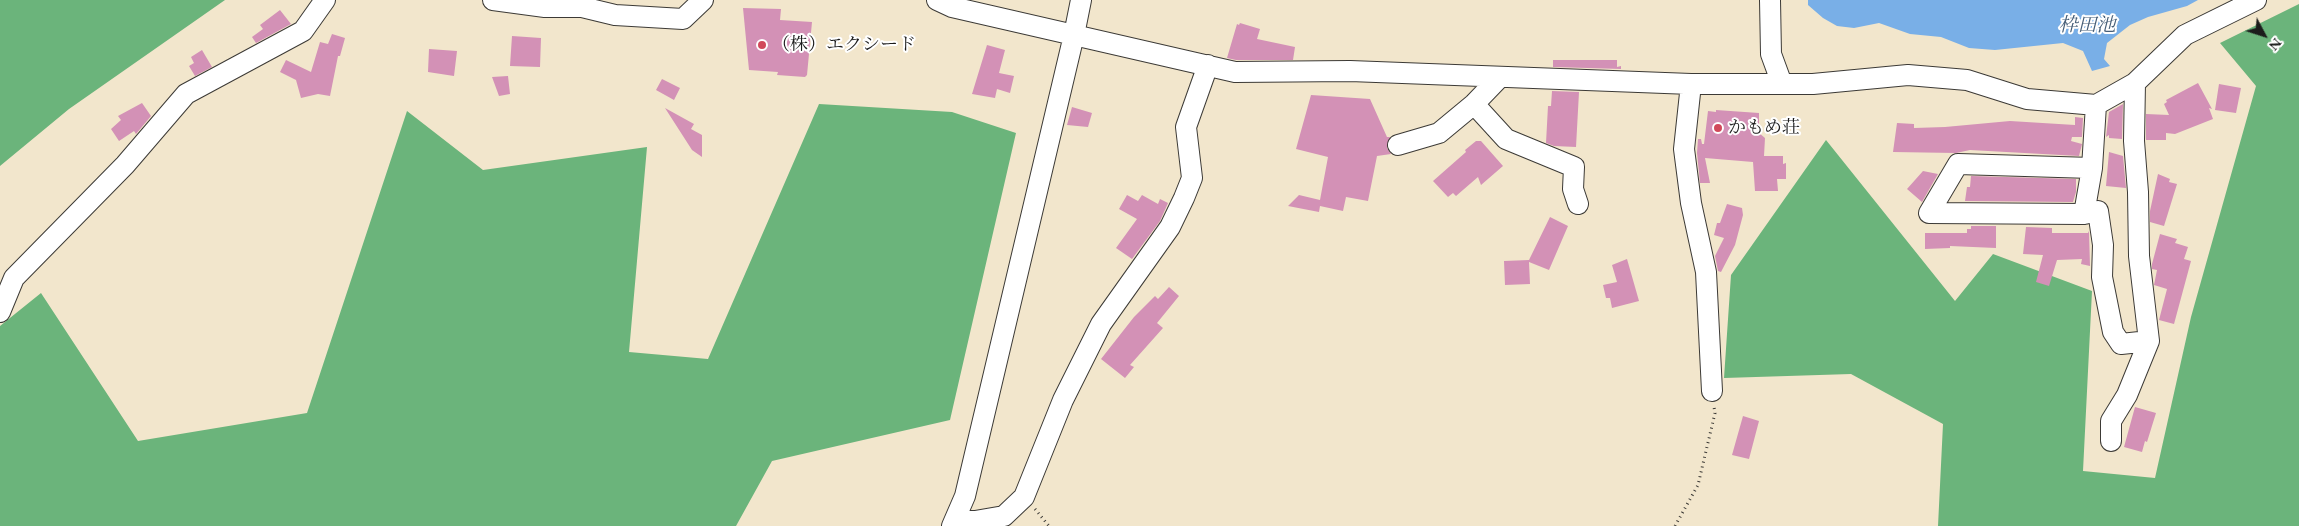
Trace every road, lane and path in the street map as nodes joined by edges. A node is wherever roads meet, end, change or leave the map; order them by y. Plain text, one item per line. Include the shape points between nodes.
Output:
1 (325, 0) edge
2 (493, 0) edge
3 (703, 0) edge
4 (937, 0) edge
5 (1081, 0) edge
6 (1770, 0) edge
7 (2256, 0) edge
8 (1074, 35) junction
9 (1208, 65) junction
10 (1500, 77) junction
11 (2135, 83) junction
12 (1691, 84) junction
13 (1782, 84) junction
14 (1474, 104) junction
15 (2096, 106) junction
16 (1398, 145) dead end
17 (2092, 168) junction
18 (1578, 204) dead end
19 (2084, 214) junction
20 (0, 312) edge
21 (2149, 341) junction
22 (1712, 391) joint
23 (2111, 441) dead end
24 (954, 524) edge
25 (1675, 526) edge

1 - 20 street via 303,31 186,94 125,165 14,278
2 - 3 street via 545,7 582,7 614,15 683,19
4 - 8 street via 952,7
5 - 8 street
6 - 13 street via 1771,54
7 - 11 street via 2185,35
8 - 9 street
8 - 24 street via 967,486
9 - 10 street via 1235,72 1350,71
9 - 24 street via 1186,127 1192,178 1184,198 1170,227 1101,324 1063,400 1024,497 1004,516
10 - 12 street
10 - 14 street
11 - 15 street
11 - 21 street via 2139,256
12 - 13 street
12 - 22 street via 1684,149 1691,203 1706,272
13 - 15 street via 1908,75 1967,80 2027,99
14 - 16 street via 1439,133
14 - 18 street via 1506,139 1574,167 1573,189
15 - 17 street
17 - 19 street
17 - 19 street via 1958,164 1929,212
19 - 21 street via 2098,211 2103,245 2102,277 2113,332 2122,344
21 - 23 street via 2127,396 2110,421
22 - 25 path via 1715,413 1698,485

